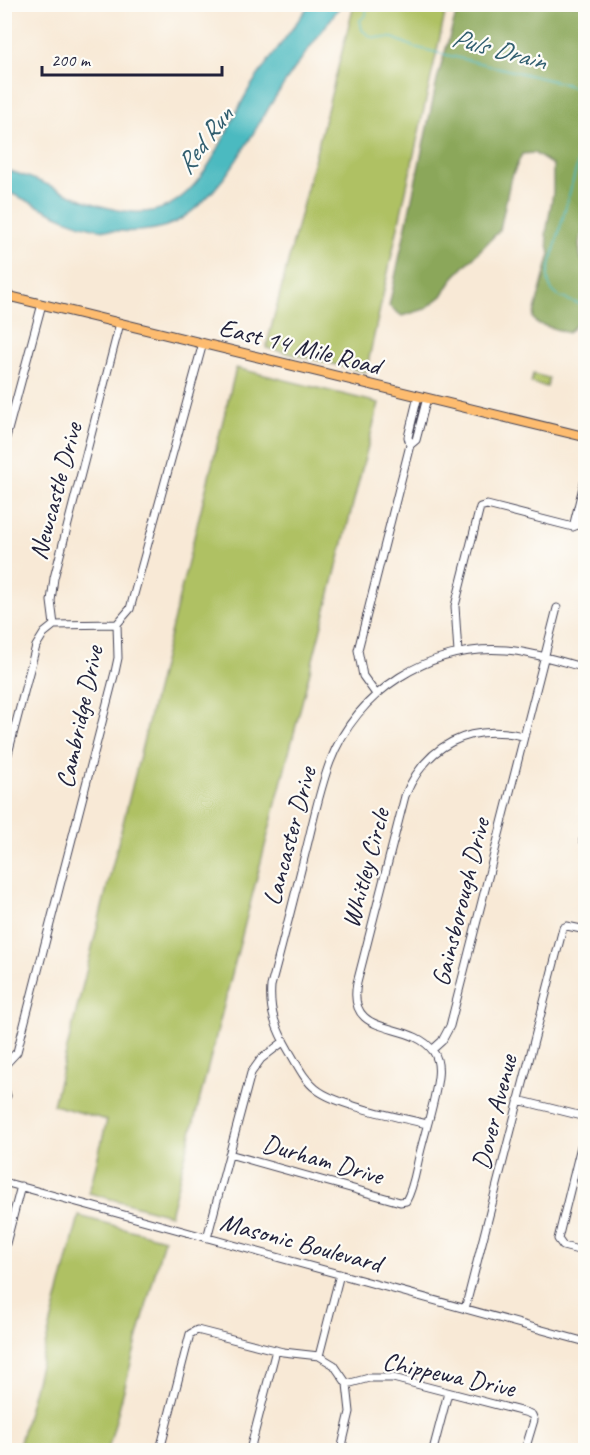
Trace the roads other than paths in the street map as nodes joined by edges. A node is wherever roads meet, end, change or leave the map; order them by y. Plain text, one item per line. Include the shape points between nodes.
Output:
1 (4, 295) edge
2 (42, 304) junction
3 (120, 323) junction
4 (202, 343) junction
5 (423, 397) junction
6 (585, 437) edge
7 (4, 445) edge
8 (585, 475) edge
9 (585, 512) edge
10 (573, 527) junction
11 (557, 608) dead end
12 (117, 624) junction
13 (54, 625) junction
14 (458, 653) junction
15 (544, 657) junction
16 (585, 668) edge
17 (376, 694) junction
18 (523, 736) junction
19 (4, 769) edge
20 (585, 829) edge
21 (585, 844) edge
22 (585, 930) edge
23 (283, 1042) junction
24 (432, 1050) junction
25 (4, 1066) edge
26 (4, 1085) edge
27 (7, 1096) dead end
28 (518, 1100) junction
29 (585, 1117) edge
30 (427, 1124) junction
31 (585, 1126) edge
32 (229, 1154) junction
33 (4, 1182) edge
34 (21, 1186) junction
35 (207, 1238) junction
36 (4, 1251) edge
37 (585, 1252) edge
38 (340, 1274) junction
39 (465, 1309) junction
40 (585, 1342) edge
41 (276, 1350) junction
42 (319, 1356) junction
43 (347, 1384) junction
44 (448, 1393) junction
45 (160, 1450) edge
46 (250, 1450) edge
47 (341, 1450) edge
48 (433, 1450) edge
49 (525, 1450) edge

1 - 2 main road, East 14 Mile Road
2 - 3 main road, East 14 Mile Road
2 - 7 street
3 - 4 main road, East 14 Mile Road
3 - 13 street, Newcastle Drive via 54,578
4 - 5 main road, East 14 Mile Road
4 - 12 street, Cambridge Drive via 130,609
5 - 6 main road, East 14 Mile Road
5 - 17 street via 408,437 410,445 358,650 363,676
8 - 10 street
9 - 10 street via 582,524
10 - 14 street via 487,505 480,507 455,606
11 - 15 street, Gainsborough Drive
12 - 13 street
12 - 25 street, Cambridge Drive via 116,672 17,1052
13 - 19 street via 36,646
14 - 15 street, Lancaster Drive via 504,650
14 - 17 street, Lancaster Drive via 413,669
15 - 16 street, Lancaster Drive
15 - 18 street, Gainsborough Drive
17 - 23 street, Lancaster Drive via 346,731 324,780 271,986 271,1014
18 - 24 street, Gainsborough Drive via 450,1026
18 - 24 street, Whitley Circle via 494,732 453,741 423,762 405,796 357,983 356,1001 370,1022 412,1035
20 - 21 street
22 - 28 street, Dover Avenue via 565,927
23 - 30 street, Lancaster Drive via 317,1091
23 - 32 street via 261,1059 251,1073
24 - 30 street via 438,1076
26 - 27 street
28 - 29 street
28 - 39 street, Dover Avenue
30 - 32 street, Durham Drive via 406,1201 400,1202
31 - 37 street via 558,1237 563,1246
32 - 35 street
33 - 34 street, Masonic Boulevard
34 - 35 street, Masonic Boulevard
34 - 36 street
35 - 38 street, Masonic Boulevard
38 - 39 street, Masonic Boulevard
38 - 42 street
39 - 40 street, Masonic Boulevard
41 - 42 street
41 - 45 street via 192,1331
41 - 46 street
42 - 43 street, Chippewa Drive via 334,1365
43 - 44 street, Chippewa Drive via 363,1378 387,1378
43 - 47 street via 350,1412
44 - 48 street
44 - 49 street, Chippewa Drive via 532,1415

